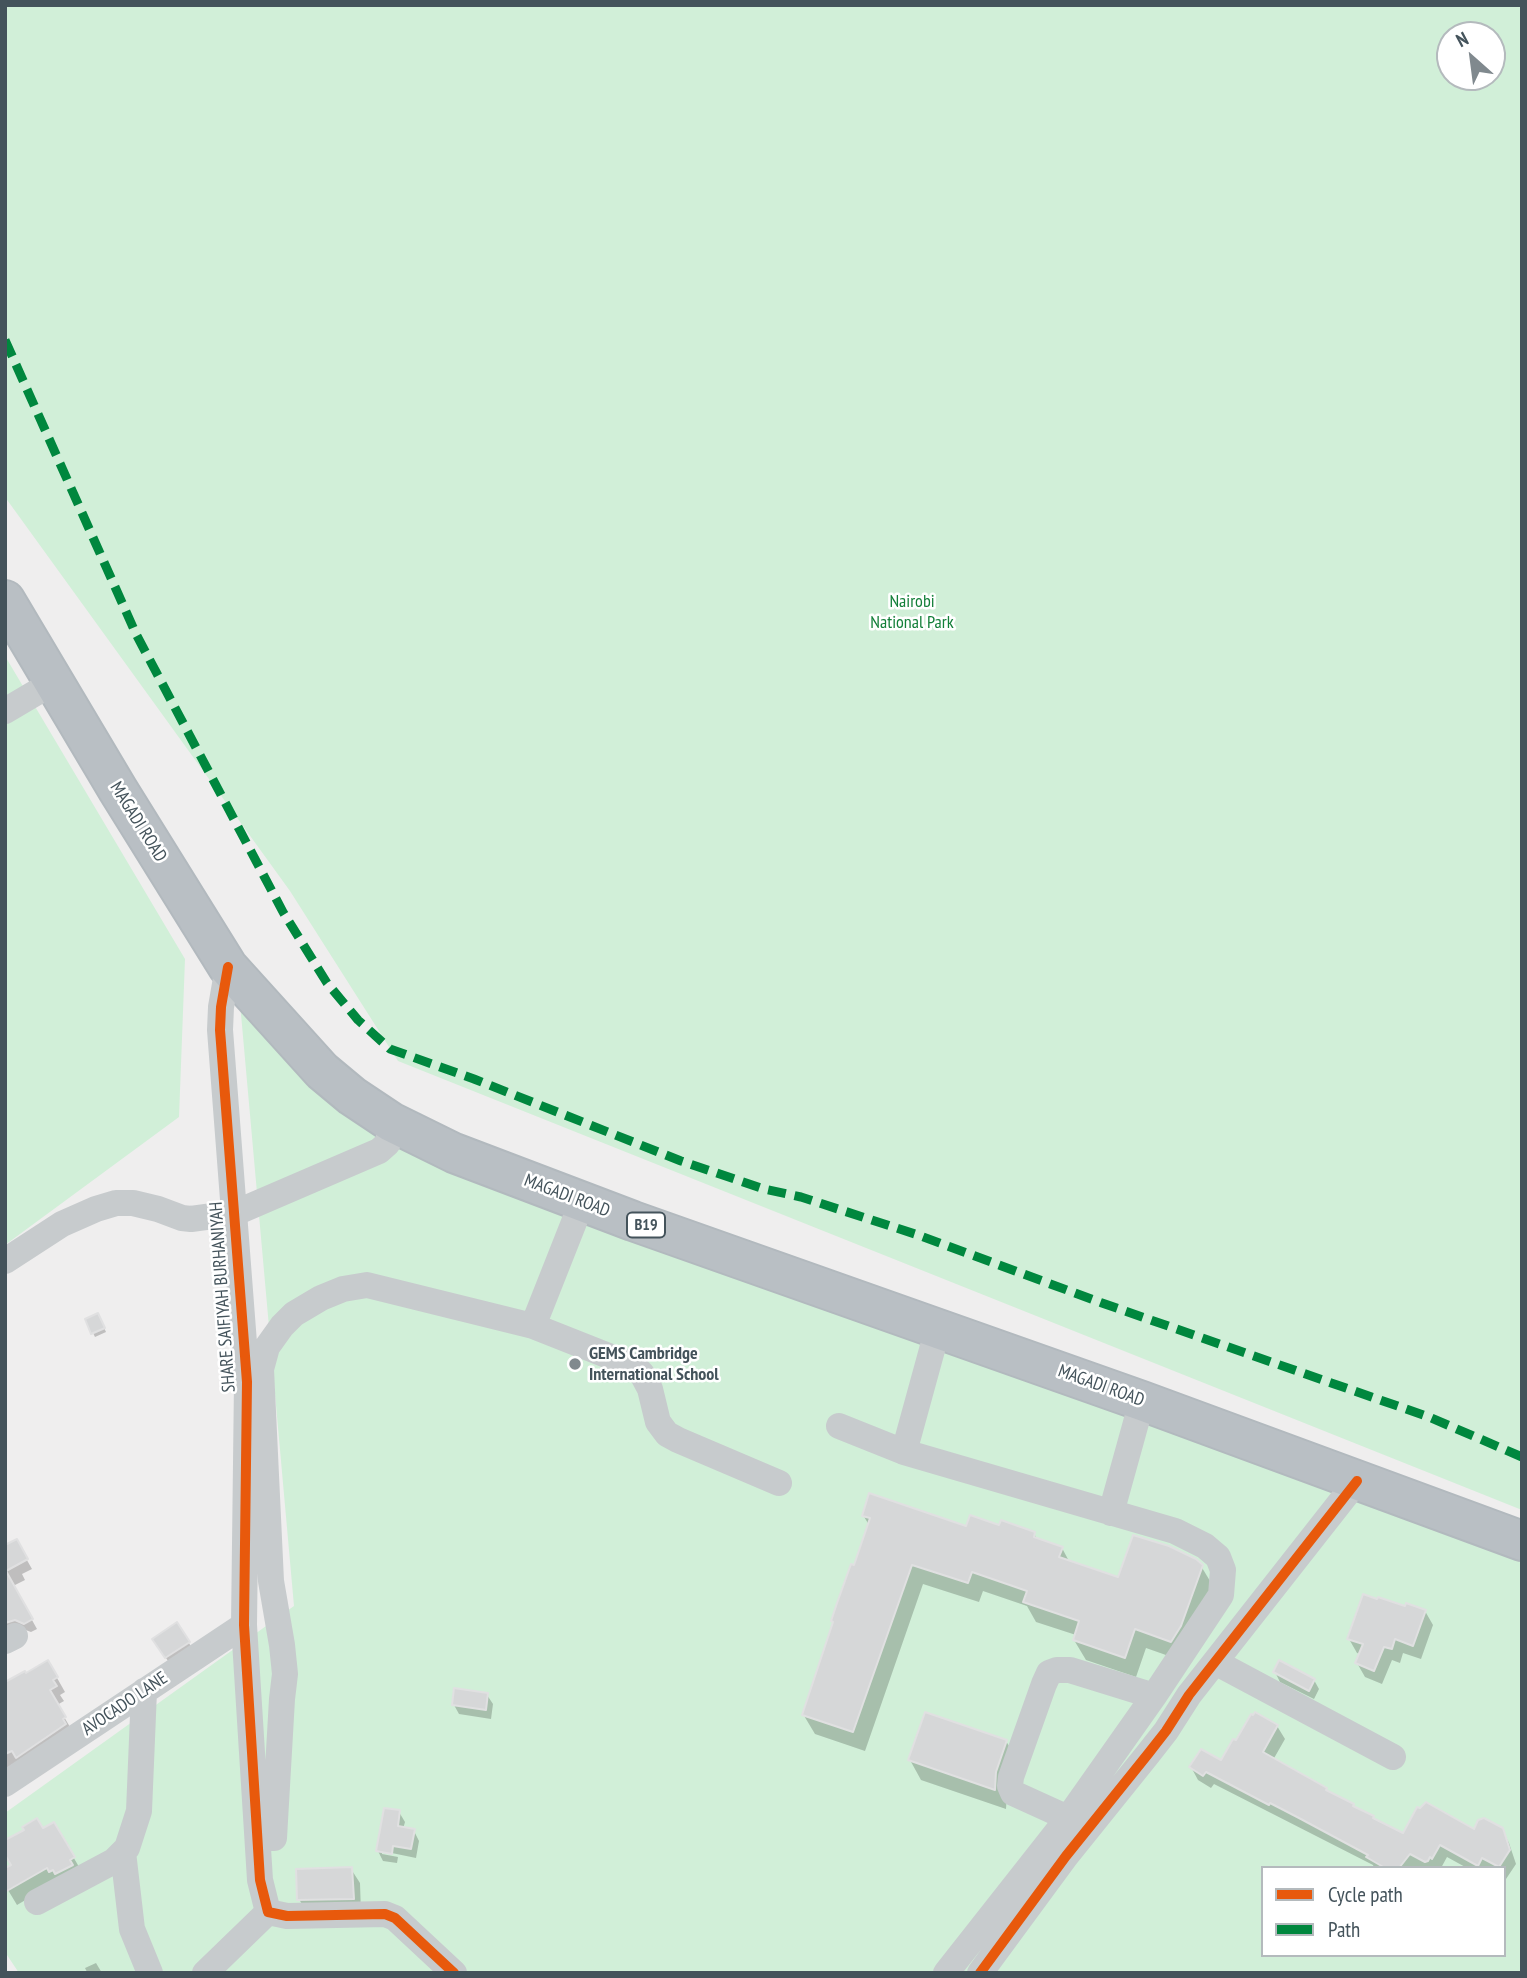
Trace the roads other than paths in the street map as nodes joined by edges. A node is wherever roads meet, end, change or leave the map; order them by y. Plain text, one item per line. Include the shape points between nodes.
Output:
1 (8, 610) edge
2 (54, 682) junction
3 (5, 711) edge
4 (228, 967) junction
5 (391, 1122) junction
6 (582, 1202) junction
7 (235, 1213) junction
8 (5, 1261) edge
9 (533, 1326) junction
10 (938, 1328) junction
11 (1142, 1401) junction
12 (839, 1426) dead end
13 (904, 1452) junction
14 (1357, 1480) junction
15 (779, 1483) dead end
16 (1111, 1513) junction
17 (1522, 1541) edge
18 (244, 1625) junction
19 (1215, 1662) junction
20 (144, 1691) junction
21 (1154, 1696) junction
22 (1393, 1757) dead end
23 (5, 1784) edge
24 (1068, 1818) junction
25 (274, 1838) dead end
26 (123, 1852) junction
27 (37, 1902) dead end
28 (268, 1912) junction
29 (150, 1973) edge
30 (205, 1973) edge
31 (454, 1973) edge
32 (946, 1973) edge
33 (980, 1973) edge

1 - 2 highway, MAGADI ROAD / B19
2 - 3 street
2 - 4 highway, MAGADI ROAD / B19
4 - 5 highway, MAGADI ROAD / B19 via 321,1071
4 - 7 street, SHARE SAIFIYAH BURHANIYAH via 219,1030
5 - 6 highway, MAGADI ROAD / B19 via 454,1153
5 - 7 street via 388,1143 379,1151
6 - 9 street
6 - 10 highway, MAGADI ROAD / B19
7 - 8 street via 191,1219 134,1203 116,1203 62,1224
7 - 18 street, SHARE SAIFIYAH BURHANIYAH via 247,1382
9 - 15 street via 634,1366 650,1389 658,1422 667,1434
9 - 25 street via 367,1285 343,1289 294,1314 267,1348 261,1369 271,1581 285,1674
10 - 11 highway, MAGADI ROAD / B19
10 - 13 street
11 - 14 highway, MAGADI ROAD / B19
11 - 16 street
12 - 13 street
13 - 16 street
14 - 17 highway, MAGADI ROAD / B19
14 - 19 street
16 - 21 street via 1175,1531 1205,1546 1223,1570 1221,1595
18 - 20 street, AVOCADO LANE
18 - 28 street, SHARE SAIFIYAH BURHANIYAH via 260,1880
19 - 22 street
19 - 33 street
20 - 23 street, AVOCADO LANE
20 - 26 street via 139,1811
21 - 24 street
21 - 24 street via 1070,1670 1049,1673 1010,1781 1013,1793
24 - 32 street
26 - 27 street
26 - 29 street via 132,1929
28 - 30 street
28 - 31 street via 287,1916 385,1914 396,1918

